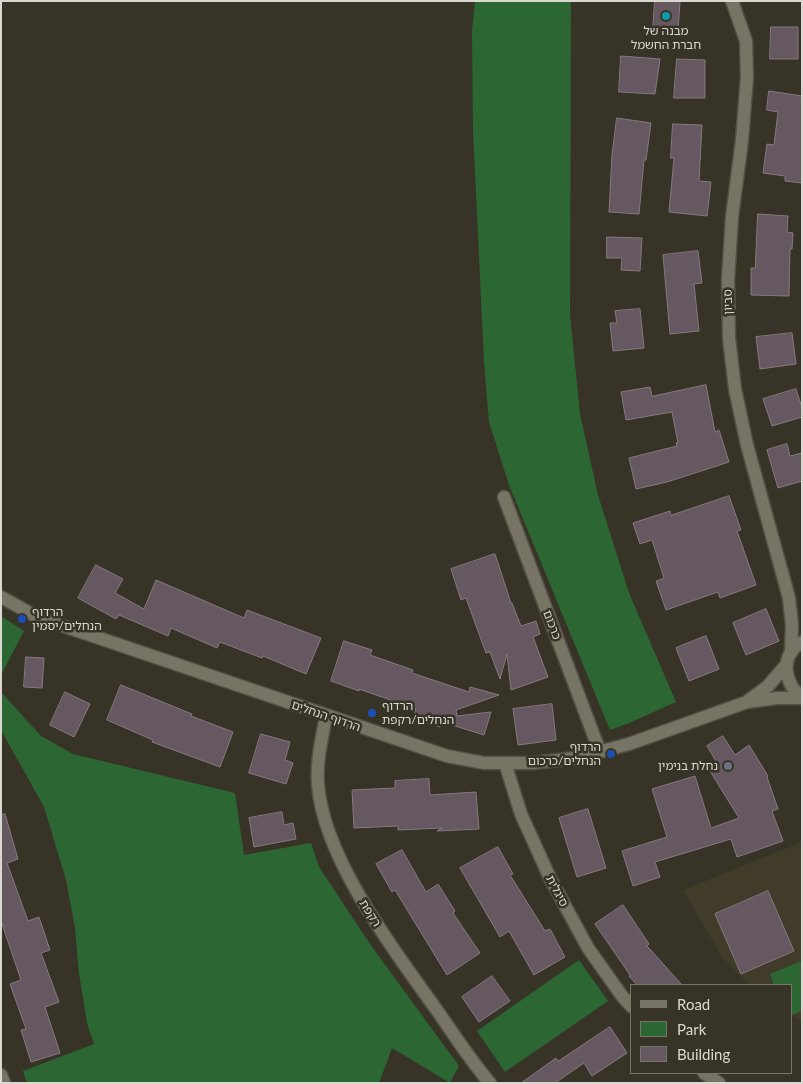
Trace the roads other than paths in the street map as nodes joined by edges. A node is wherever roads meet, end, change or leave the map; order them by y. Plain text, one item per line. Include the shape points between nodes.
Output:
1 (732, 1) edge
2 (504, 497) dead end
3 (1, 597) edge
4 (789, 598) junction
5 (802, 620) edge
6 (802, 642) edge
7 (789, 658) junction
8 (802, 698) edge
9 (747, 702) junction
10 (326, 716) junction
11 (600, 752) junction
12 (505, 763) junction
13 (630, 1005) edge
14 (706, 1074) edge
15 (1, 1076) edge
16 (484, 1081) edge
17 (4, 1083) edge
18 (719, 1083) edge

1 - 4 street, סביון via 746,40 747,77 732,217 729,338 735,389 747,445
2 - 11 street, כרכום
3 - 10 street, הרדוף הנחלים via 37,617
4 - 5 street, סביון
4 - 7 street, סביון via 792,625
6 - 7 street, הרדוף הנחלים
7 - 8 street, סביון via 786,673 789,683
7 - 9 street, הרדוף הנחלים via 768,686
8 - 9 street, הרדוף הנחלים
9 - 11 street, הרדוף הנחלים
10 - 12 street, הרדוף הנחלים via 447,756 484,763
10 - 16 street, רקפת via 318,760 318,785 335,846 359,895 394,951
11 - 12 street, הרדוף הנחלים via 533,763
12 - 13 street, סיגלית via 521,814 550,878 588,948
14 - 18 street
15 - 17 street

